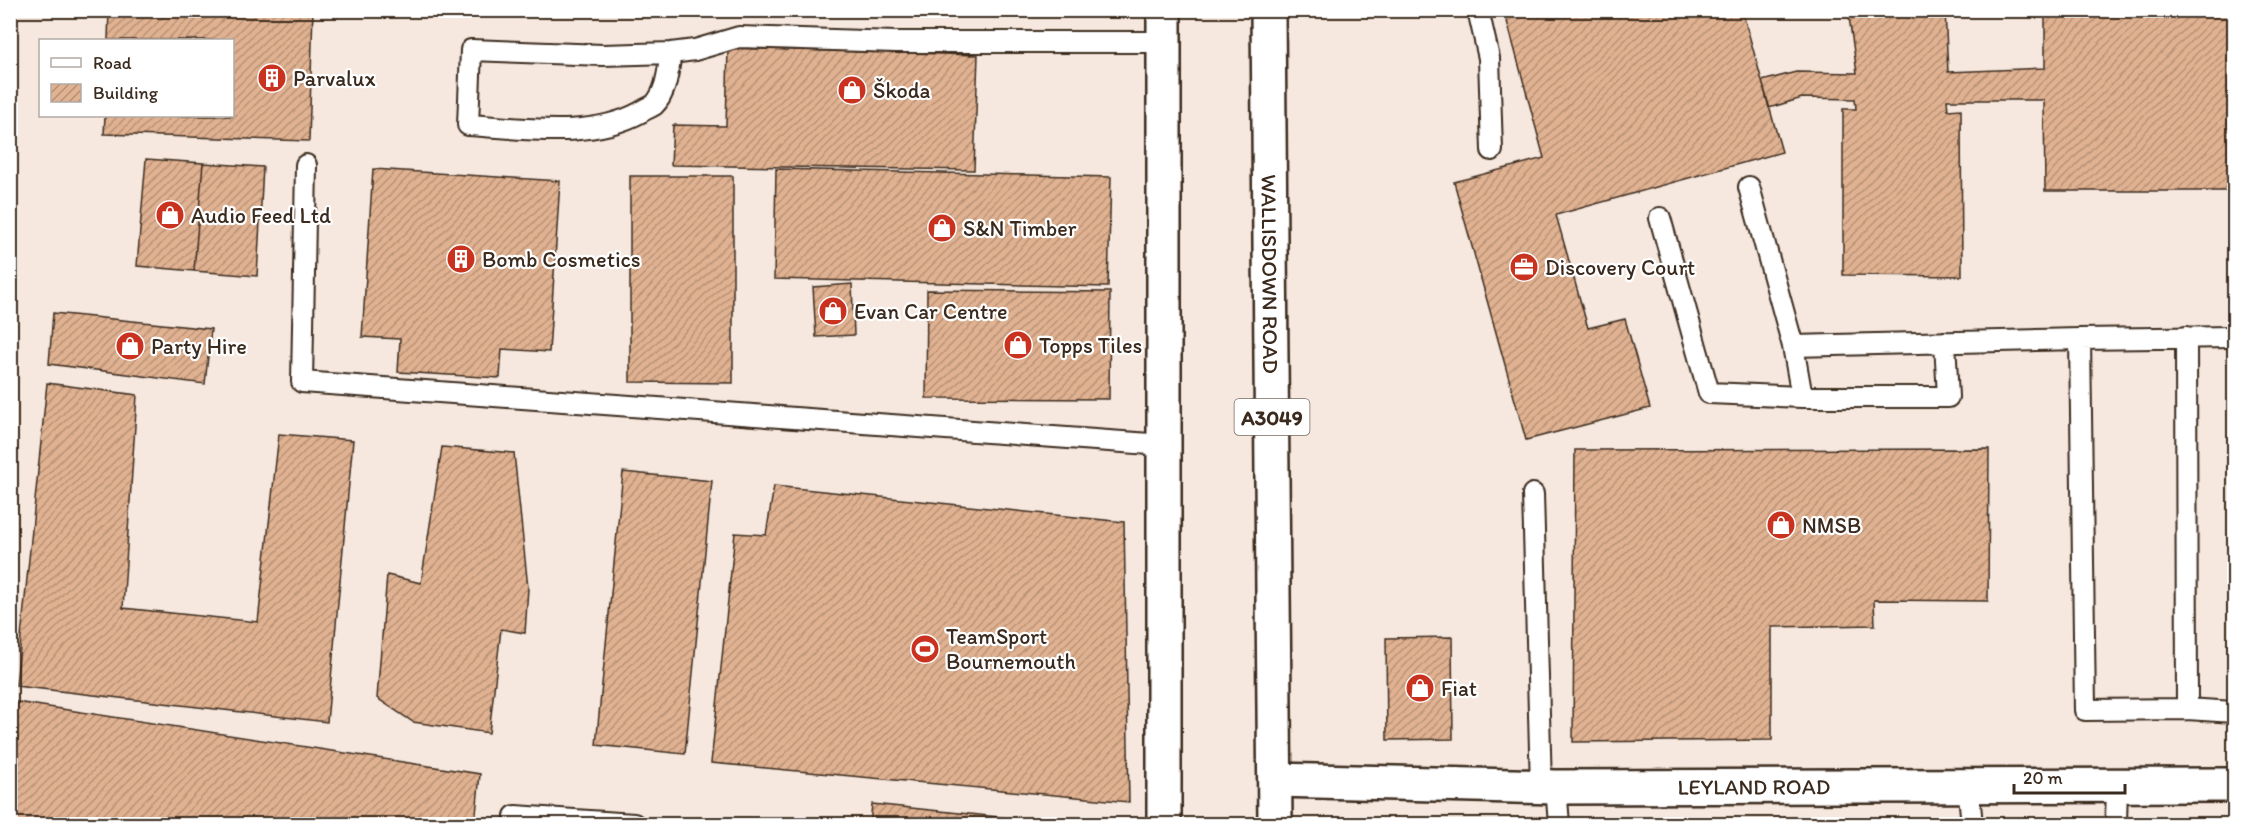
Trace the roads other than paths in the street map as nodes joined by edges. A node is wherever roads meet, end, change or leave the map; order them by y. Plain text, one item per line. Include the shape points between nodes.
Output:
1 (1164, 10) edge
2 (1268, 10) edge
3 (1479, 10) edge
4 (1164, 42) junction
5 (671, 53) junction
6 (1492, 150) dead end
7 (306, 165) dead end
8 (1749, 187) dead end
9 (1660, 218) dead end
10 (2186, 337) junction
11 (2235, 337) edge
12 (2080, 339) junction
13 (1945, 342) junction
14 (1793, 346) junction
15 (1802, 397) junction
16 (1164, 445) junction
17 (1533, 494) dead end
18 (2187, 709) junction
19 (2235, 712) edge
20 (1276, 780) junction
21 (2117, 784) junction
22 (1968, 785) junction
23 (2235, 785) edge
24 (1549, 787) junction
25 (514, 825) edge
26 (634, 825) edge
27 (1164, 825) edge
28 (1275, 825) edge
29 (1559, 825) edge
30 (1972, 825) edge
31 (2116, 825) edge

1 - 4 street
2 - 20 street, WALLISDOWN ROAD / A3049
3 - 6 lane via 1489,58
4 - 5 lane via 896,42 739,37
4 - 16 street
5 - 5 lane via 471,50 468,125 583,130 608,126 654,105 665,87
7 - 16 lane via 302,382
8 - 14 lane
9 - 15 lane via 1709,393
10 - 11 lane
10 - 12 lane
10 - 18 lane
12 - 13 lane
12 - 18 lane via 2085,710
13 - 14 lane
13 - 15 lane via 1948,397
14 - 15 lane
16 - 27 street
17 - 24 lane
18 - 19 lane
20 - 24 street, LEYLAND ROAD
20 - 28 street, WALLISDOWN ROAD / A3049
21 - 22 street, LEYLAND ROAD
21 - 23 street, LEYLAND ROAD
21 - 31 lane
22 - 24 street, LEYLAND ROAD
22 - 30 lane
24 - 29 lane
25 - 26 lane via 515,816

